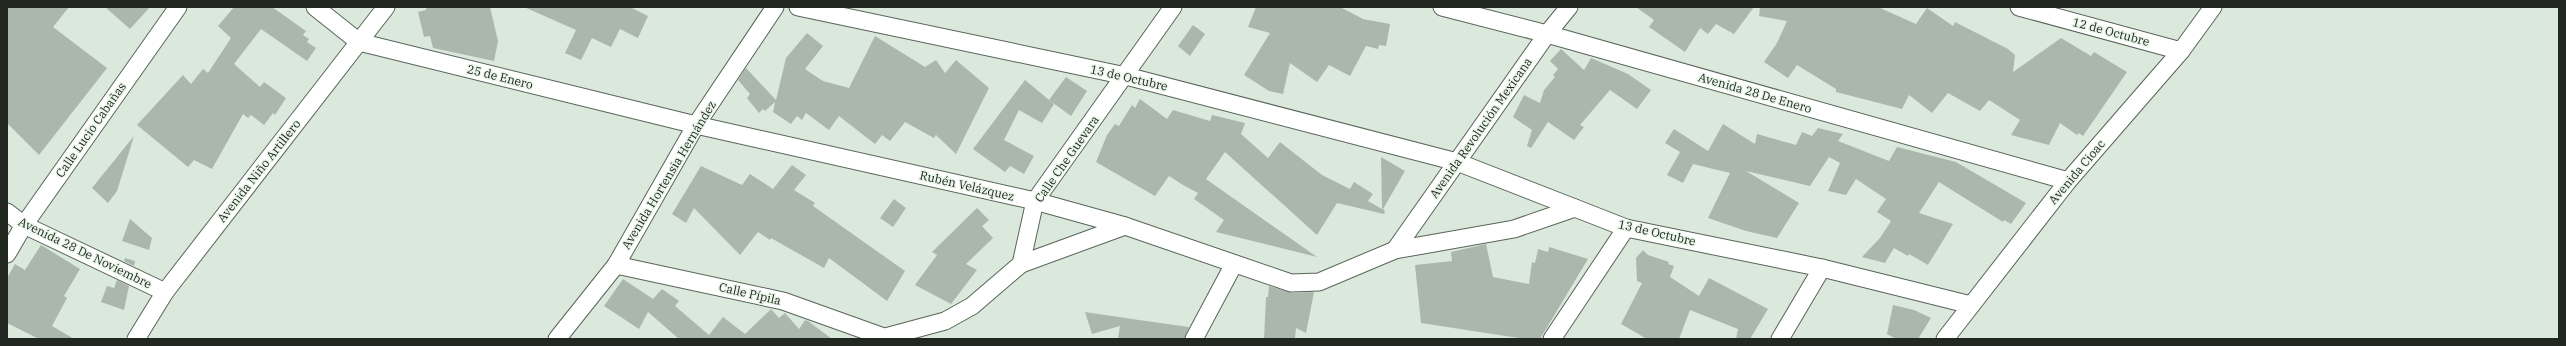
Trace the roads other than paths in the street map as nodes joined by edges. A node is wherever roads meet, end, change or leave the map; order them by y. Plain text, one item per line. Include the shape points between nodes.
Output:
1 (178, 7) edge
2 (315, 7) edge
3 (386, 7) edge
4 (775, 7) edge
5 (798, 7) edge
6 (1173, 7) edge
7 (1442, 7) edge
8 (1569, 7) edge
9 (2019, 7) edge
10 (2213, 7) edge
11 (1547, 34) junction
12 (359, 42) junction
13 (2181, 51) junction
14 (1126, 76) junction
15 (696, 125) junction
16 (1457, 162) junction
17 (2068, 181) junction
18 (1035, 201) junction
19 (1575, 208) junction
20 (7, 212) edge
21 (24, 225) junction
22 (1125, 226) junction
23 (1626, 228) junction
24 (1395, 250) junction
25 (7, 254) edge
26 (1021, 264) junction
27 (1234, 264) junction
28 (616, 265) junction
29 (1822, 268) junction
30 (165, 292) junction
31 (1971, 305) junction
32 (880, 338) edge
33 (136, 339) edge
34 (558, 339) edge
35 (1194, 339) edge
36 (1552, 339) edge
37 (1780, 339) edge
38 (1945, 339) edge

1 - 21 street, Calle Lucio Cabañas
2 - 12 street, 25 de Enero
3 - 12 street, Avenida Niño Artillero
4 - 15 street, Avenida Hortensia Hernández
5 - 14 street, 13 de Octubre
6 - 14 street, Calle Che Guevara
7 - 11 street, Avenida 28 De Enero
8 - 11 street, Avenida Revolución Mexicana
9 - 13 street, 12 de Octubre
10 - 13 street, Avenida Cioac
11 - 16 street, Avenida Revolución Mexicana
11 - 17 street, Avenida 28 De Enero
12 - 15 street, 25 de Enero
12 - 30 street, Avenida Niño Artillero
13 - 17 street, Avenida Cioac
14 - 16 street, 13 de Octubre
14 - 18 street, Calle Che Guevara
15 - 18 street, Rubén Velázquez
15 - 28 street, Avenida Hortensia Hernández
16 - 19 street, 13 de Octubre
16 - 24 street, Avenida Revolución Mexicana
17 - 31 street, Avenida Cioac
18 - 22 street, Rubén Velázquez
18 - 26 street, Calle Che Guevara
19 - 23 street, 13 de Octubre
19 - 24 street via 1514,229
20 - 21 street, Avenida 28 De Noviembre
21 - 25 street, Calle Lucio Cabañas
21 - 30 street, Avenida 28 De Noviembre
22 - 26 street
22 - 27 street, Rubén Velázquez
23 - 29 street, 13 de Octubre
23 - 36 street
24 - 27 street via 1319,282 1291,283
26 - 32 street via 972,306 944,321
27 - 35 street
28 - 32 street, Calle Pípila via 783,301
28 - 34 street, Avenida Hortensia Hernández
29 - 31 street, 13 de Octubre
29 - 37 street
30 - 33 street, Avenida Niño Artillero
31 - 38 street, Avenida Cioac

